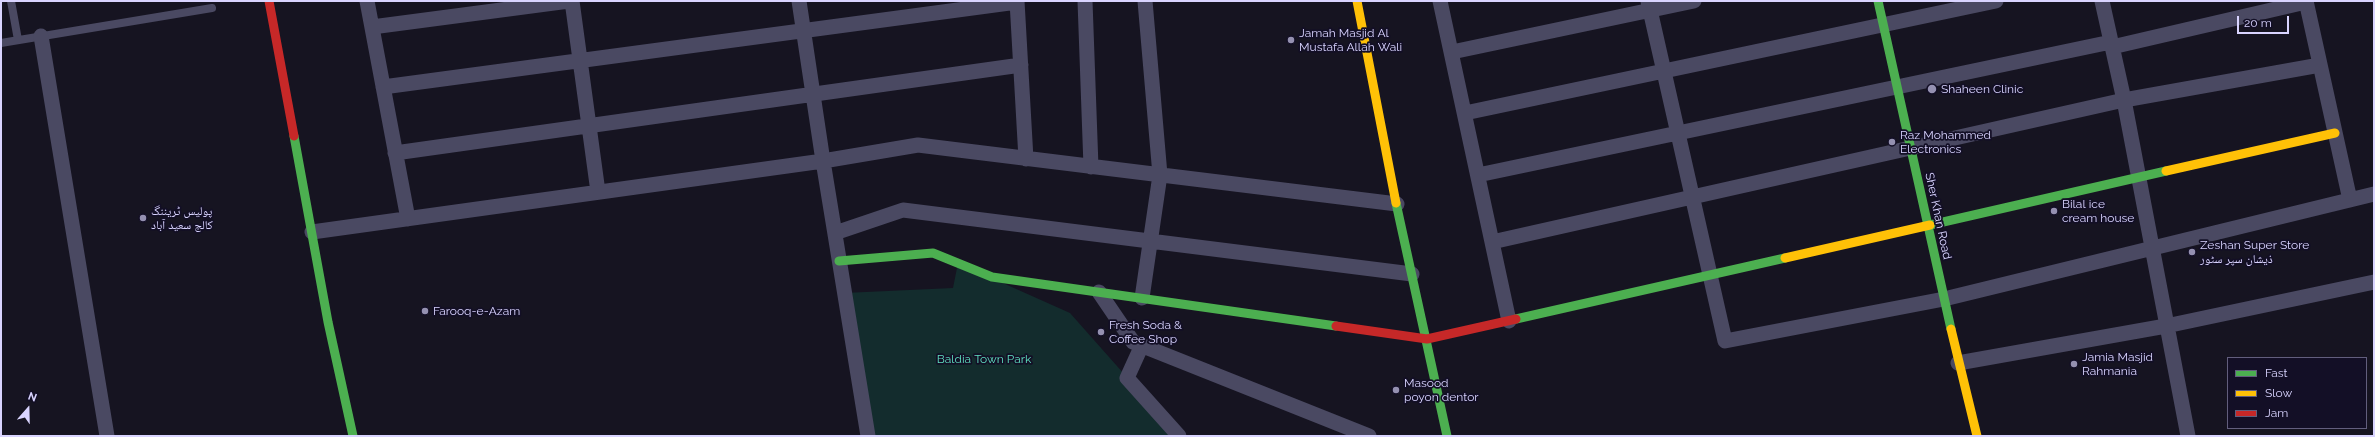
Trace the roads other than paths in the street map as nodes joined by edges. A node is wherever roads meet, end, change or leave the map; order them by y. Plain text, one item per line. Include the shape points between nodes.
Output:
1 (11, 1) edge
2 (269, 1) edge
3 (367, 1) edge
4 (570, 1) edge
5 (799, 1) edge
6 (1017, 1) edge
7 (1085, 1) edge
8 (1145, 1) edge
9 (1357, 1) edge
10 (1440, 1) edge
11 (1694, 1) edge
12 (1878, 1) edge
13 (1996, 1) edge
14 (2102, 1) edge
15 (2306, 2) edge
16 (1649, 6) edge
17 (212, 8) dead end
18 (1884, 25) junction
19 (372, 27) junction
20 (803, 31) junction
21 (41, 36) junction
22 (18, 40) junction
23 (1, 42) edge
24 (2111, 44) junction
25 (1452, 52) junction
26 (580, 61) junction
27 (1021, 65) junction
28 (2320, 65) junction
29 (1664, 72) junction
30 (383, 87) junction
31 (1897, 87) junction
32 (813, 96) junction
33 (2124, 100) junction
34 (1465, 113) junction
35 (589, 126) junction
36 (1677, 133) junction
37 (2335, 133) junction
38 (1911, 148) junction
39 (396, 153) junction
40 (1026, 159) junction
41 (823, 161) junction
42 (1091, 167) junction
43 (1160, 175) junction
44 (1478, 176) junction
45 (2139, 178) junction
46 (598, 192) junction
47 (2374, 194) edge
48 (1692, 197) junction
49 (2350, 200) junction
50 (1397, 204) junction
51 (408, 219) junction
52 (1928, 226) junction
53 (312, 232) junction
54 (835, 233) junction
55 (1151, 241) junction
56 (1492, 242) junction
57 (2152, 248) junction
58 (839, 261) junction
59 (1412, 274) junction
60 (1709, 276) junction
61 (2374, 282) edge
62 (1099, 292) junction
63 (1142, 298) junction
64 (1944, 299) junction
65 (1509, 321) junction
66 (2166, 326) junction
67 (1427, 339) junction
68 (1142, 345) junction
69 (1958, 363) junction
70 (107, 436) edge
71 (353, 436) edge
72 (868, 436) edge
73 (1179, 436) edge
74 (1369, 436) edge
75 (1448, 436) edge
76 (1977, 436) edge
77 (2188, 436) edge

1 - 22 lane
2 - 53 street
3 - 19 street
4 - 19 street
4 - 26 street
5 - 20 street
6 - 20 street
6 - 27 street
7 - 42 street
8 - 43 street
9 - 50 street
10 - 25 street
11 - 16 street
12 - 18 street, Sher Khan Road
13 - 18 street
14 - 24 street
15 - 24 street
15 - 28 street
16 - 25 street
16 - 29 street
17 - 21 lane
18 - 29 street
18 - 31 street, Sher Khan Road
19 - 30 street
20 - 26 street
20 - 32 street
21 - 22 lane
21 - 70 street
22 - 23 lane
24 - 31 street
24 - 33 street
25 - 34 street
26 - 30 street
26 - 35 street
27 - 32 street
27 - 40 street
28 - 33 street
28 - 37 street
29 - 34 street
29 - 36 street
30 - 39 street
31 - 36 street
31 - 38 street, Sher Khan Road
32 - 35 street
32 - 41 street
33 - 38 street
33 - 45 street
34 - 44 street
35 - 39 street
35 - 46 street
36 - 44 street
36 - 48 street
37 - 45 street
37 - 49 street
38 - 48 street
38 - 52 street, Sher Khan Road
39 - 51 street
40 - 41 street via 918,145
40 - 42 street
41 - 46 street
41 - 54 street
42 - 43 street
43 - 50 street
43 - 55 street
44 - 56 street
45 - 52 street
45 - 57 street
46 - 51 street
47 - 49 street
48 - 56 street
48 - 60 street
49 - 57 street
50 - 59 street
51 - 53 street
52 - 60 street
52 - 64 street, Sher Khan Road
53 - 71 street via 328,322
54 - 55 street via 903,210
54 - 58 street
55 - 59 street
55 - 63 street
56 - 65 street
57 - 64 street
57 - 66 street
58 - 62 street via 933,253 992,277
58 - 72 street
59 - 67 street
60 - 64 street via 1725,341
60 - 65 street
61 - 66 street
62 - 63 street
62 - 68 street via 1133,342
63 - 67 street
64 - 69 street, Sher Khan Road
65 - 67 street
66 - 69 street
66 - 77 street
67 - 75 street
68 - 73 street via 1127,378
68 - 74 street
69 - 76 street, Sher Khan Road

